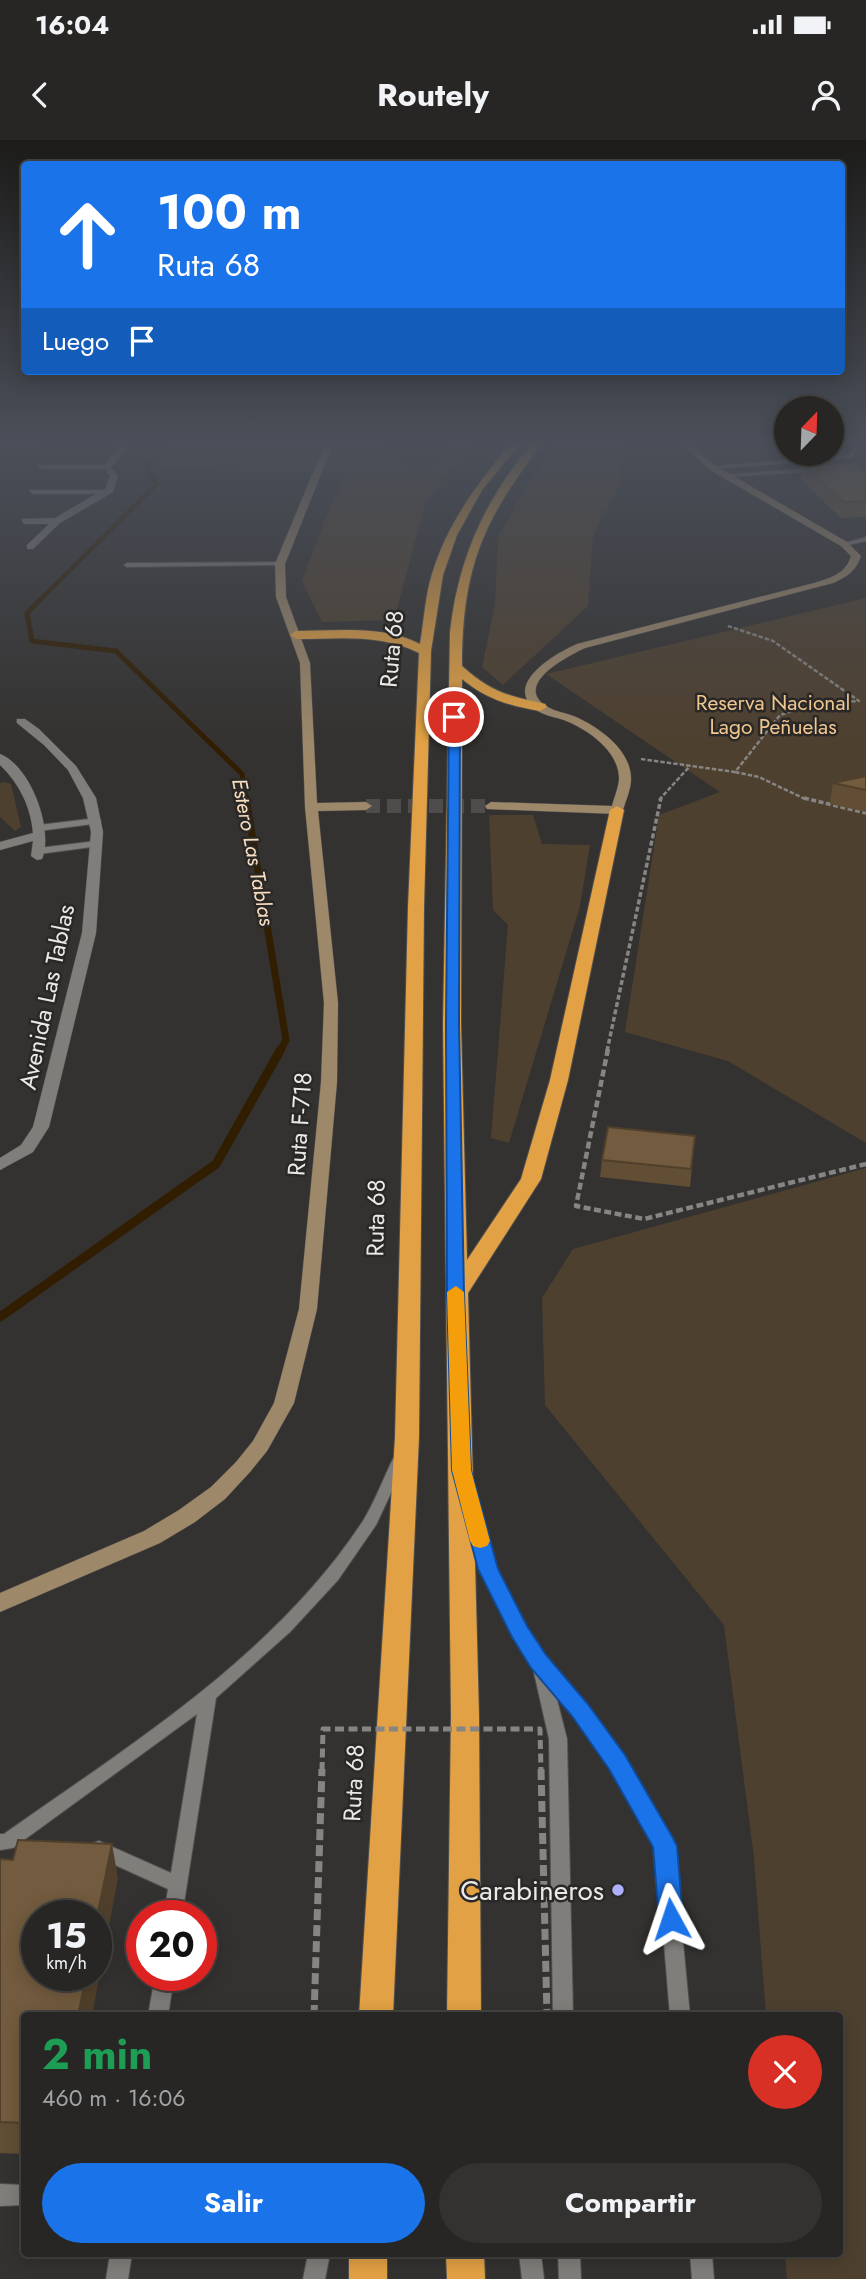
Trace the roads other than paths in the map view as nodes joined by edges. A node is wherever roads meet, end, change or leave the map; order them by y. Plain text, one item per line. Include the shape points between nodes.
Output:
1 (33, 544) edge
2 (288, 544) edge
3 (449, 544) edge
4 (474, 544) edge
5 (844, 544) edge
6 (30, 547) dead end
7 (280, 564) junction
8 (127, 565) dead end
9 (430, 618) junction
10 (296, 635) junction
11 (383, 636) junction
12 (425, 651) junction
13 (455, 666) junction
14 (540, 708) junction
15 (21, 721) dead end
16 (0, 758) edge
17 (16, 772) junction
18 (0, 776) edge
19 (366, 806) tunnel mouth
20 (492, 806) tunnel mouth
21 (311, 807) junction
22 (617, 810) junction
23 (97, 821) junction
24 (39, 831) junction
25 (96, 844) junction
26 (0, 846) edge
27 (38, 854) joint
28 (27, 1148) junction
29 (0, 1149) edge
30 (0, 1165) edge
31 (456, 1295) junction
32 (407, 1437) junction
33 (461, 1470) junction
34 (0, 1603) edge
35 (539, 1661) junction
36 (208, 1695) junction
37 (3, 1842) edge
38 (34, 1844) edge
39 (75, 1847) edge
40 (178, 1885) junction
41 (176, 1900) edge
42 (464, 1945) junction
43 (162, 1991) edge
44 (159, 2012) edge
45 (376, 2012) edge
46 (464, 2012) edge
47 (477, 2012) edge
48 (563, 2012) edge
49 (680, 2012) edge
50 (21, 2195) edge
51 (0, 2196) edge
52 (121, 2257) edge
53 (318, 2257) edge
54 (368, 2257) edge
55 (466, 2257) edge
56 (530, 2257) edge
57 (569, 2257) edge
58 (701, 2257) edge
59 (117, 2279) edge
60 (314, 2279) edge
61 (368, 2279) edge
62 (466, 2279) edge
63 (533, 2279) edge
64 (570, 2279) edge
65 (703, 2279) edge

1 - 6 street
2 - 7 street, Ruta F-718
3 - 9 highway, Ruta 68 via 437,575
4 - 13 highway via 458,610
5 - 14 street via 856,556 845,576 560,655 535,679 533,693
7 - 8 lane
7 - 10 street, Ruta F-718 via 281,597
9 - 11 highway
9 - 12 highway, Ruta 68
10 - 11 highway
10 - 21 street, Ruta F-718 via 305,663
11 - 12 highway
12 - 32 highway, Ruta 68
13 - 14 highway via 484,691
13 - 31 highway via 452,1024
14 - 22 street via 588,728 617,755 625,776
15 - 23 street, Avenida Las Tablas via 67,760
16 - 17 street
17 - 18 street
17 - 24 street via 32,802
19 - 21 street
20 - 22 street
21 - 34 street, Ruta F-718 via 331,1003 329,1082 308,1309 284,1403 243,1467 187,1516 143,1542
22 - 31 highway via 559,1080 531,1179
23 - 24 lane
23 - 25 street, Avenida Las Tablas
24 - 26 street
24 - 27 street
25 - 27 lane
25 - 28 street, Avenida Las Tablas via 89,933 41,1127
28 - 29 street
28 - 30 street, Avenida Las Tablas
31 - 33 highway
32 - 36 lane via 380,1504 334,1574 303,1609
32 - 45 highway, Ruta 68
33 - 35 lane via 488,1569
33 - 42 highway
35 - 48 lane via 558,1739
35 - 49 lane via 617,1762 665,1846
36 - 37 lane
36 - 40 lane
37 - 38 lane
39 - 40 lane via 102,1849
40 - 41 lane
42 - 46 highway
42 - 47 lane
43 - 44 lane
50 - 51 lane
52 - 59 lane
53 - 60 lane
54 - 61 highway
55 - 62 highway
56 - 63 lane
57 - 64 lane
58 - 65 lane

